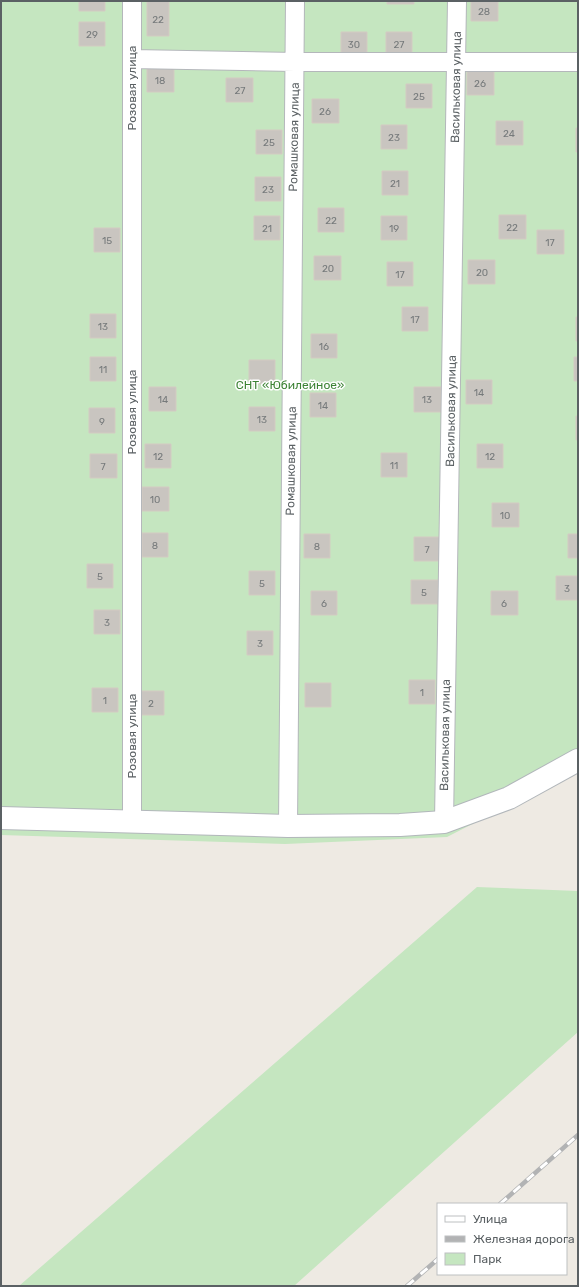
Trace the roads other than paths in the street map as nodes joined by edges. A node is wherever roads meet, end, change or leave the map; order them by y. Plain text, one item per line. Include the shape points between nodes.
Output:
1 (132, 1) edge
2 (295, 1) edge
3 (457, 1) edge
4 (132, 59) junction
5 (295, 62) junction
6 (457, 62) junction
7 (578, 62) edge
8 (578, 760) edge
9 (1, 818) edge
10 (132, 822) junction
11 (444, 822) junction
12 (288, 826) junction

1 - 4 street, Розовая улица
2 - 5 street, Ромашковая улица
3 - 6 street, Васильковая улица
4 - 5 street
4 - 10 street, Розовая улица
5 - 6 street
5 - 12 street, Ромашковая улица
6 - 7 street
6 - 11 street, Васильковая улица
8 - 11 street via 509,798
9 - 10 street
10 - 12 street
11 - 12 street

